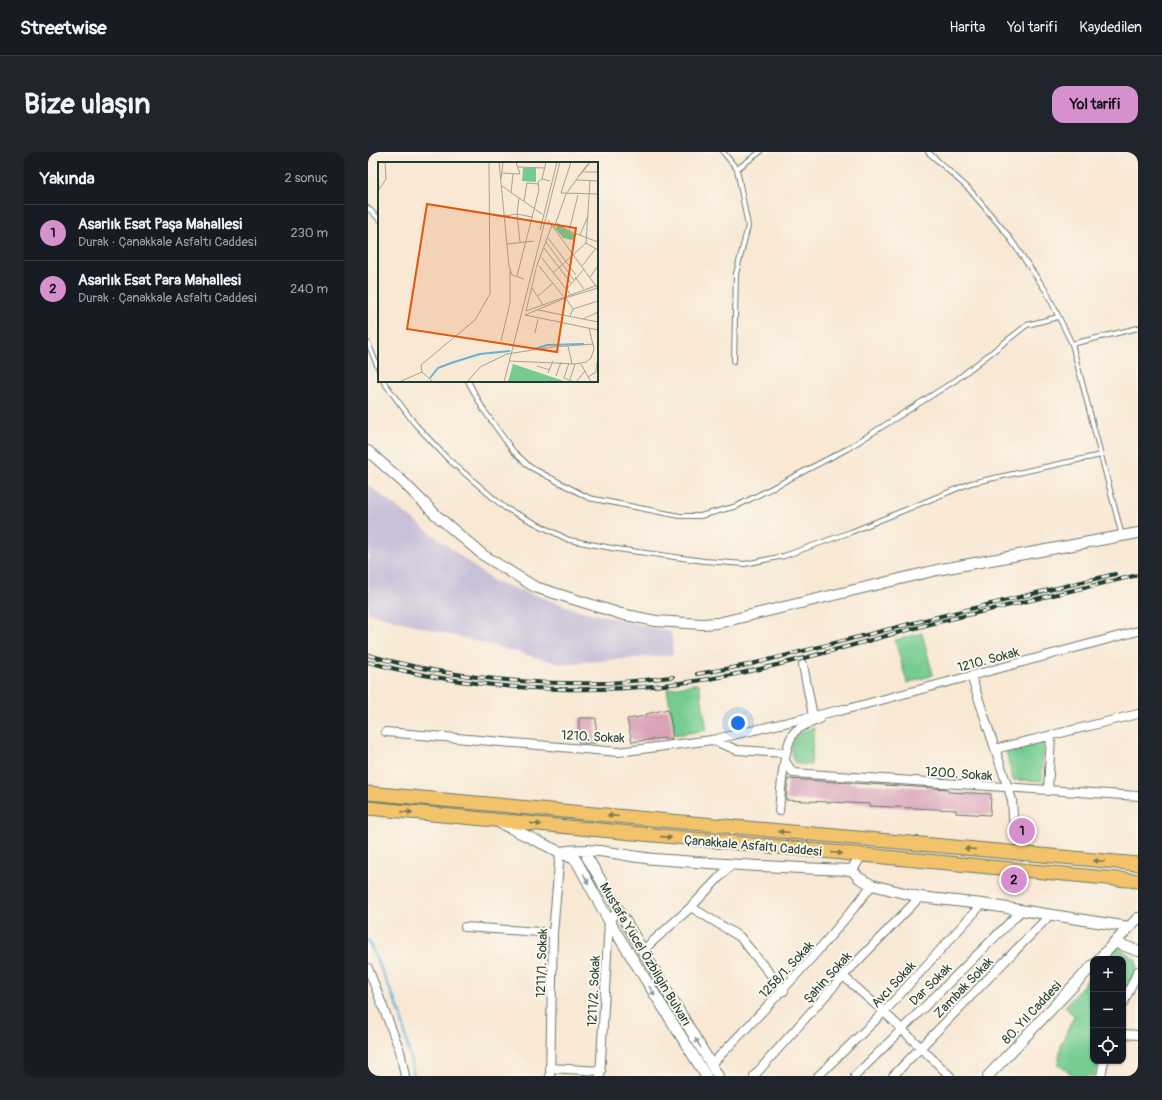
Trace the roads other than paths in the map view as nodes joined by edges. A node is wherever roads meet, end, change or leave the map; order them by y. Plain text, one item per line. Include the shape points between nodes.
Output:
1 (724, 152) edge
2 (760, 152) edge
3 (928, 152) edge
4 (737, 169) junction
5 (368, 208) edge
6 (378, 218) edge
7 (1058, 317) junction
8 (1138, 328) edge
9 (368, 343) edge
10 (1072, 344) junction
11 (734, 361) dead end
12 (378, 368) edge
13 (384, 382) edge
14 (469, 382) edge
15 (368, 451) edge
16 (1100, 455) junction
17 (1138, 533) edge
18 (1122, 536) junction
19 (1138, 631) edge
20 (803, 665) dead end
21 (971, 676) junction
22 (844, 709) junction
23 (1138, 714) edge
24 (813, 716) junction
25 (386, 732) dead end
26 (1051, 735) junction
27 (712, 740) junction
28 (995, 749) junction
29 (786, 757) junction
30 (1008, 788) junction
31 (1048, 791) junction
32 (368, 793) edge
33 (1138, 796) edge
34 (368, 808) edge
35 (779, 810) dead end
36 (493, 820) junction
37 (1014, 833) dead end
38 (560, 852) junction
39 (587, 854) junction
40 (861, 855) junction
41 (576, 860) junction
42 (1138, 864) edge
43 (731, 865) junction
44 (852, 870) junction
45 (1138, 882) edge
46 (872, 885) junction
47 (920, 897) junction
48 (982, 904) junction
49 (691, 907) junction
50 (618, 910) junction
51 (1022, 910) junction
52 (1050, 915) junction
53 (1138, 918) edge
54 (609, 921) junction
55 (465, 927) dead end
56 (1129, 927) junction
57 (553, 934) junction
58 (1114, 942) junction
59 (642, 951) junction
60 (1138, 951) edge
61 (1102, 956) edge
62 (368, 968) edge
63 (1090, 968) edge
64 (1138, 971) edge
65 (843, 976) junction
66 (784, 991) junction
67 (1126, 997) edge
68 (884, 1012) junction
69 (902, 1029) junction
70 (1126, 1034) edge
71 (1138, 1035) edge
72 (920, 1048) junction
73 (1103, 1064) edge
74 (715, 1070) edge
75 (550, 1072) edge
76 (601, 1074) edge
77 (405, 1076) edge
78 (705, 1076) edge
79 (754, 1076) edge
80 (818, 1076) edge
81 (855, 1076) edge
82 (893, 1076) edge
83 (950, 1076) edge
84 (988, 1076) edge
85 (1101, 1076) edge

1 - 4 lane
2 - 4 lane
3 - 7 lane via 969,189 1008,234 1046,291
4 - 11 lane via 748,226 736,274
5 - 6 lane
7 - 10 lane
7 - 14 lane via 1027,325 956,380 847,450 737,506 700,516 680,516 589,498 530,467 513,451 483,409
8 - 10 lane
9 - 12 lane
10 - 16 lane
13 - 16 lane via 415,424 448,459 505,508 569,540 704,561 745,564 784,556 851,532 971,483
15 - 18 street via 460,536 483,555 519,578 535,587 579,602 656,621 718,623 917,574
16 - 18 lane
17 - 18 street
19 - 21 street, 1210. Sokak
20 - 24 street
21 - 22 street, 1210. Sokak
21 - 28 street
22 - 24 street, 1210. Sokak
22 - 29 street, 1210. Sokak via 805,725 793,734
23 - 26 street
24 - 27 street, 1210. Sokak
25 - 27 street, 1210. Sokak via 618,752
26 - 28 street
26 - 31 street
27 - 29 street via 737,750
28 - 30 street
29 - 30 street, 1200. Sokak via 793,773
29 - 35 street, 1210. Sokak
30 - 31 street, 1200. Sokak
30 - 37 street via 1012,800
31 - 33 street, 1200. Sokak
42 -> 32 highway, Çanakkale Asfaltı Caddesi
34 -> 36 highway, Çanakkale Asfaltı Caddesi
36 - 38 street
36 -> 40 highway, Çanakkale Asfaltı Caddesi
38 - 39 street
38 - 41 street
38 - 57 street, 1211/1. Sokak
39 - 41 street
39 - 43 street
39 - 50 street, Mustafa Yücel Özbilgin Bulvarı
40 - 44 street
40 - 45 highway, Çanakkale Asfaltı Caddesi
41 -> 54 street, Mustafa Yücel Özbilgin Bulvarı
43 - 44 street
43 - 49 street
44 - 46 street via 859,878
46 - 47 street
46 - 66 street, 1258/1. Sokak via 841,926
47 - 48 street
47 - 65 street, Şahin Sokak
48 - 51 street
48 - 68 street, Avcı Sokak
49 - 59 street
49 - 66 street via 740,937
50 - 54 street
50 - 59 street, Mustafa Yücel Özbilgin Bulvarı
51 - 52 street
51 - 69 street, Dar Sokak
52 - 56 street
52 - 72 street, Zambak Sokak
53 - 56 street
54 - 76 street, 1211/2. Sokak
54 -> 78 street, Mustafa Yücel Özbilgin Bulvarı
55 - 57 street
56 - 58 street
57 - 75 street, 1211/1. Sokak
58 - 60 street
58 - 61 street
74 -> 59 street, Mustafa Yücel Özbilgin Bulvarı
62 - 77 street via 400,1050
63 - 84 street, 80. Yıl Caddesi
64 - 67 street
65 - 68 street
65 - 79 street, Şahin Sokak
66 - 74 street, 1258/1. Sokak
68 - 69 street
68 - 80 street, Avcı Sokak
69 - 72 street
69 - 81 street, Dar Sokak
70 - 71 street
72 - 82 street, Zambak Sokak
72 - 83 street
73 - 85 street
74 - 78 street
75 - 76 street

